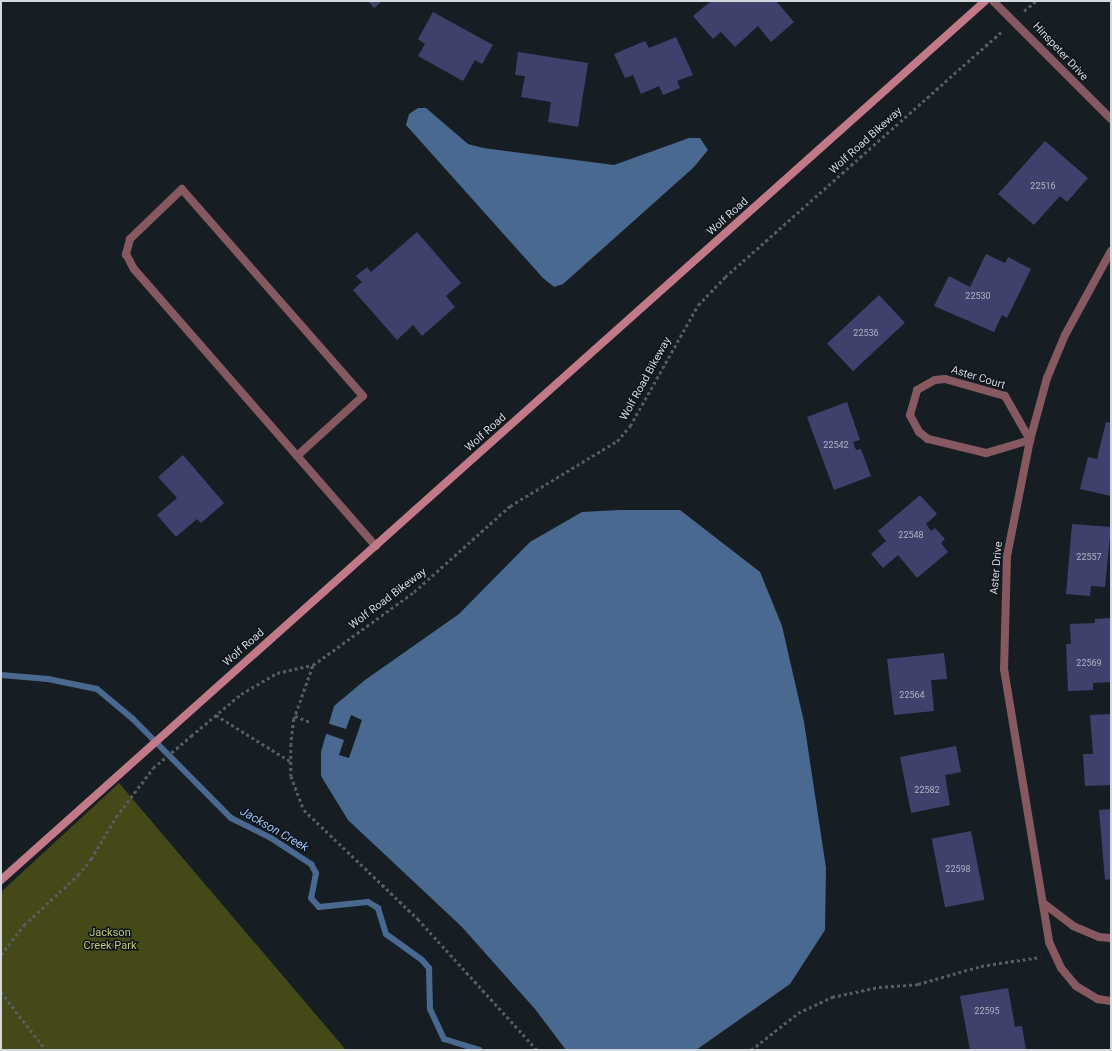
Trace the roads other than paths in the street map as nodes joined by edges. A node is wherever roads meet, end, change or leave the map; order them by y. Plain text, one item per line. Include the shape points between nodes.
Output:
1 (985, 1) edge
2 (993, 1) edge
3 (1111, 118) edge
4 (1111, 251) edge
5 (1030, 440) junction
6 (297, 456) junction
7 (376, 546) junction
8 (1, 880) edge
9 (1043, 903) junction
10 (1111, 938) edge
11 (1111, 1001) edge

1 - 7 main road, Wolf Road
2 - 3 street, Hinspeter Drive
4 - 5 street, Aster Drive via 1065,335 1047,378
5 - 5 street, Aster Court via 1005,396 945,379 925,384 917,390 912,403 910,414 913,425 928,439 986,453
5 - 9 street, Aster Drive via 1007,556 1004,669
6 - 6 street via 134,269 126,254 130,239 182,189 363,396
6 - 7 street
7 - 8 main road, Wolf Road
9 - 10 street via 1073,926 1099,937
9 - 11 street, Aster Drive via 1049,942 1061,968 1076,986 1098,999

